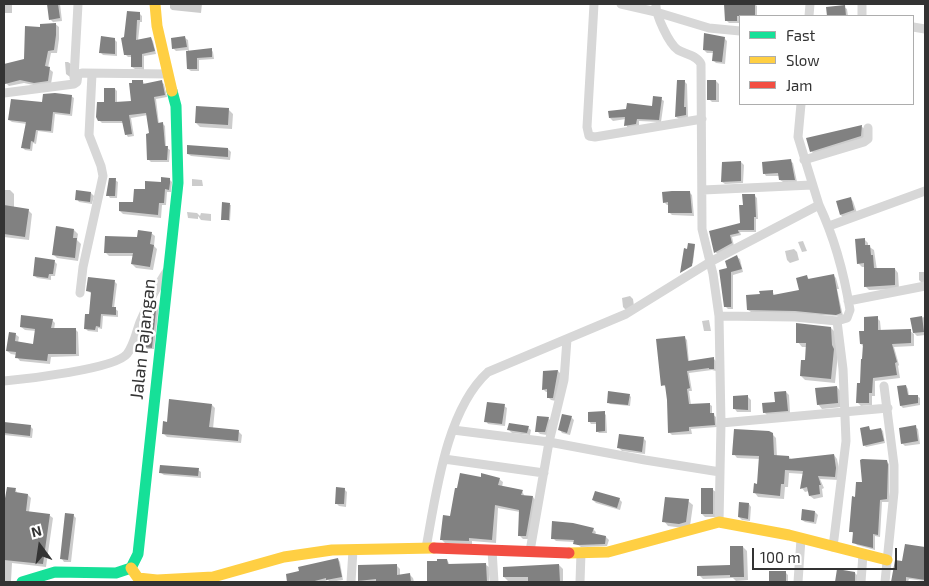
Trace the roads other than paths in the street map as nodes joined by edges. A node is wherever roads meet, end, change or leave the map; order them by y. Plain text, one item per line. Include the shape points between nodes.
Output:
1 (78, 4) edge
2 (155, 4) edge
3 (594, 4) edge
4 (621, 4) edge
5 (656, 8) edge
6 (739, 31) edge
7 (92, 74) junction
8 (168, 74) junction
9 (72, 84) junction
10 (4, 93) edge
11 (801, 105) edge
12 (702, 119) junction
13 (868, 128) dead end
14 (804, 160) junction
15 (812, 185) junction
16 (702, 190) junction
17 (925, 192) edge
18 (819, 205) junction
19 (830, 226) junction
20 (710, 262) junction
21 (168, 271) junction
22 (925, 286) edge
23 (80, 293) dead end
24 (848, 301) junction
25 (719, 316) junction
26 (837, 320) junction
27 (567, 339) junction
28 (4, 381) edge
29 (884, 386) dead end
30 (888, 408) junction
31 (845, 412) junction
32 (721, 423) junction
33 (453, 430) junction
34 (549, 442) junction
35 (444, 459) junction
36 (720, 472) junction
37 (544, 473) junction
38 (719, 522) junction
39 (802, 539) junction
40 (833, 547) junction
41 (426, 548) junction
42 (353, 550) junction
43 (492, 550) junction
44 (530, 552) junction
45 (581, 553) junction
46 (863, 554) junction
47 (887, 560) junction
48 (131, 568) junction
49 (138, 580) edge
50 (22, 582) edge
51 (351, 582) edge
52 (494, 582) edge
53 (580, 582) edge
54 (798, 582) edge
55 (861, 582) edge
56 (885, 582) edge

1 - 9 street via 76,71
2 - 8 street, Jalan Pajangan
3 - 12 street via 589,136
4 - 5 street
5 - 6 street via 709,28
5 - 12 street via 674,46 700,61
7 - 8 street
7 - 9 street via 79,73 77,82
7 - 23 street via 89,135 103,176
8 - 21 street, Jalan Pajangan via 177,118 178,183
9 - 10 street
11 - 14 street via 798,134
12 - 16 street
13 - 14 street via 868,139 864,142
14 - 15 street
15 - 16 street
15 - 18 street
16 - 20 street via 702,229
17 - 19 street
18 - 19 street
18 - 20 street
19 - 24 street
20 - 25 street
20 - 27 street via 626,314
21 - 28 street via 154,290 131,347 122,359 48,376
21 - 48 street, Jalan Pajangan via 138,554
22 - 24 street
24 - 26 street via 850,310 847,318
25 - 26 street
25 - 32 street
26 - 31 street
27 - 33 street via 488,372 458,414
27 - 34 street via 564,380
29 - 30 street
30 - 31 street
30 - 47 street via 894,492
31 - 32 street
31 - 40 street via 846,441
32 - 36 street
33 - 34 street
33 - 35 street
34 - 36 street
34 - 37 street
35 - 37 street
35 - 41 street
36 - 38 street
37 - 44 street
38 - 39 street
38 - 45 street via 608,552
39 - 40 street
39 - 54 street
40 - 46 street
41 - 42 street
41 - 43 street
42 - 49 street via 284,556 213,577
42 - 51 street
43 - 44 street
43 - 52 street
44 - 45 street
45 - 53 street
46 - 47 street
46 - 55 street
47 - 56 street
48 - 49 street
48 - 50 street via 116,573 55,572

